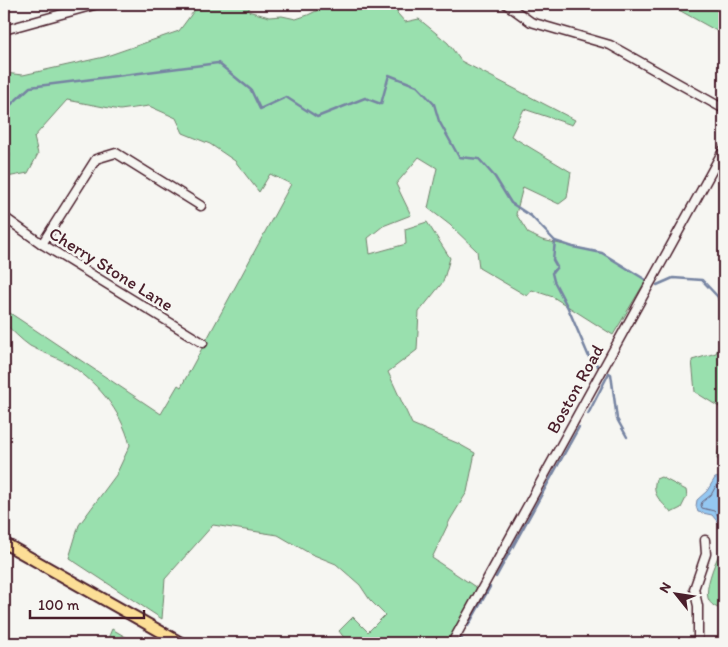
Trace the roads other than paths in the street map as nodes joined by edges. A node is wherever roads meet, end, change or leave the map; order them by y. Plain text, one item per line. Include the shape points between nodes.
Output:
1 (98, 4) edge
2 (506, 4) edge
3 (4, 30) edge
4 (724, 109) edge
5 (724, 149) edge
6 (201, 206) dead end
7 (4, 217) edge
8 (42, 244) junction
9 (203, 344) dead end
10 (706, 540) dead end
11 (4, 542) edge
12 (181, 643) edge
13 (452, 643) edge
14 (698, 643) edge

1 - 3 street
2 - 4 street via 531,22 610,45
5 - 13 street, Boston Road
6 - 8 street via 116,153 96,159
7 - 8 street, Cherry Stone Lane
8 - 9 street, Cherry Stone Lane
10 - 14 street via 706,554 694,589 698,606
11 - 12 main road

